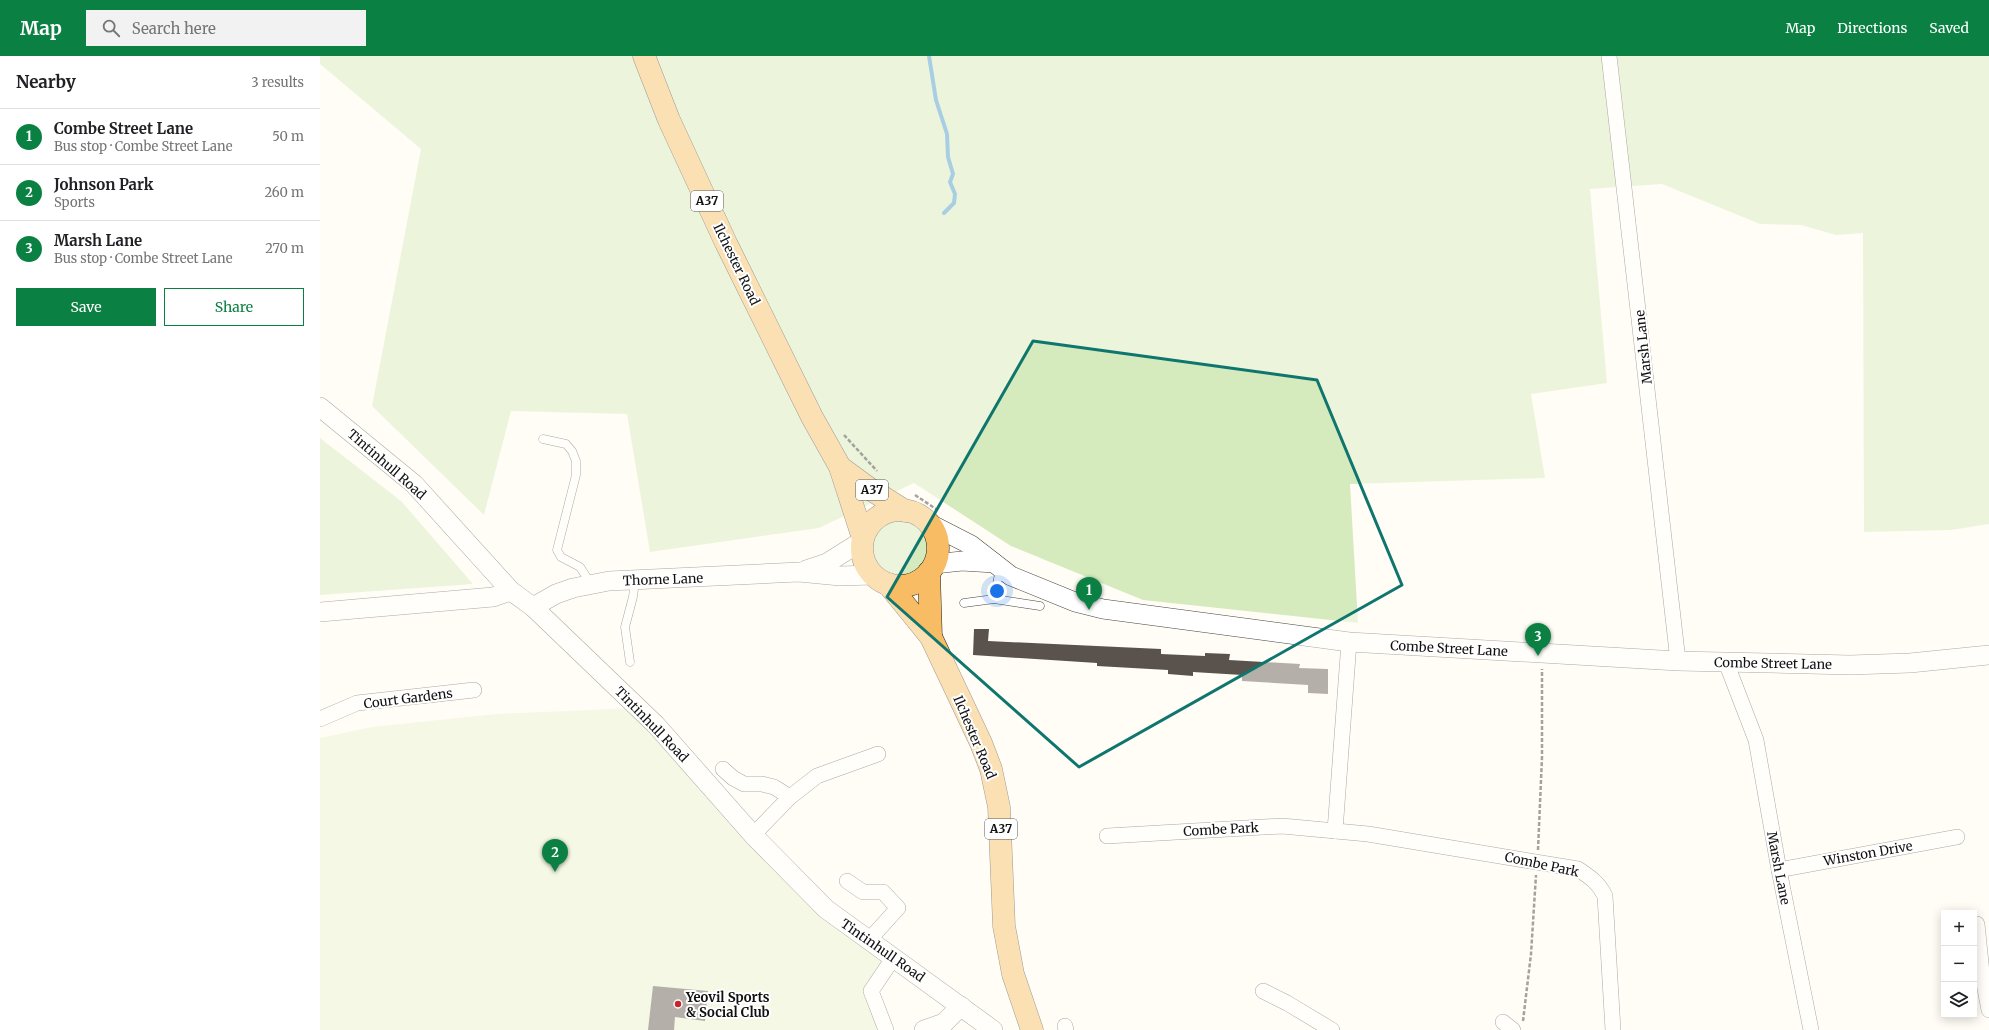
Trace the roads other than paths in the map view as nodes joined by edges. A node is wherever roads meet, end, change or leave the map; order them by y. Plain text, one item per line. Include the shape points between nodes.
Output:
1 (644, 56) edge
2 (1609, 56) edge
3 (320, 407) edge
4 (543, 439) dead end
5 (840, 467) junction
6 (909, 503) junction
7 (934, 517) junction
8 (862, 539) junction
9 (997, 565) junction
10 (931, 568) junction
11 (799, 572) junction
12 (635, 579) junction
13 (881, 580) junction
14 (591, 585) junction
15 (511, 591) junction
16 (994, 599) junction
17 (964, 603) dead end
18 (1040, 606) dead end
19 (533, 607) junction
20 (320, 612) edge
21 (931, 637) junction
22 (1348, 642) junction
23 (1989, 655) edge
24 (1678, 661) junction
25 (1729, 661) junction
26 (630, 662) dead end
27 (474, 690) dead end
28 (320, 719) edge
29 (878, 754) dead end
30 (723, 768) dead end
31 (790, 797) junction
32 (1335, 831) junction
33 (753, 835) junction
34 (1107, 836) dead end
35 (1958, 837) dead end
36 (1779, 870) junction
37 (847, 881) dead end
38 (1978, 924) dead end
39 (869, 940) junction
40 (1984, 943) edge
41 (894, 957) junction
42 (1263, 991) dead end
43 (961, 1006) junction
44 (1989, 1010) edge
45 (886, 1030) edge
46 (924, 1030) edge
47 (994, 1030) edge
48 (1032, 1030) edge
49 (1332, 1030) edge
50 (1613, 1030) edge
51 (1811, 1030) edge

1 - 5 highway, Ilchester Road / A37 via 669,120 730,250 812,417
2 - 24 street, Marsh Lane
3 - 15 street, Tintinhull Road via 414,484
4 - 14 lane via 566,444 576,461 576,475 557,550 561,557 580,567
5 - 6 highway, Ilchester Road / A37 via 870,489
5 - 8 highway, Ilchester Road / A37
6 - 7 highway, A37 via 918,516
6 - 8 highway, A37 via 880,516 871,524
7 - 9 street, Combe Street Lane
7 - 10 highway, A37 via 937,540
8 - 11 street, Thorne Lane via 827,563
8 - 13 highway, A37 via 864,562
9 - 10 street via 962,561
9 - 16 lane
9 - 22 street, Combe Street Lane via 1011,576 1050,593 1103,609
10 - 13 highway via 920,581 908,586
10 - 21 highway, Ilchester Road / A37
11 - 12 street, Thorne Lane
11 - 13 street, Thorne Lane
12 - 14 street, Thorne Lane
12 - 26 lane via 625,627
13 - 21 highway, Ilchester Road / A37
14 - 19 street, Thorne Lane via 556,594
15 - 19 street, Tintinhull Road
15 - 20 street via 485,598
16 - 17 lane
16 - 18 lane
19 - 33 street, Tintinhull Road via 656,725
21 - 48 highway, Ilchester Road / A37 via 981,743 997,794 1002,843 1004,926 1013,974
22 - 24 street, Combe Street Lane
22 - 32 street
23 - 25 street, Combe Street Lane via 1895,664
24 - 25 street, Combe Street Lane
25 - 36 street, Marsh Lane via 1729,670 1756,740
27 - 28 street, Court Gardens via 357,703
29 - 31 street via 817,776
30 - 31 street via 744,784 774,787
31 - 33 street
32 - 34 street, Combe Park via 1282,826
32 - 50 street, Combe Park via 1368,834 1578,869 1592,878 1601,887 1605,896
33 - 39 street, Tintinhull Road via 826,909
35 - 36 street, Winston Drive
36 - 51 street, Marsh Lane
37 - 39 street via 863,892 883,892 898,908
38 - 40 street
39 - 41 street, Tintinhull Road
40 - 44 street
41 - 43 street, Tintinhull Road
41 - 45 street via 871,991
42 - 49 street
43 - 46 street via 944,1023
43 - 47 street, Tintinhull Road

